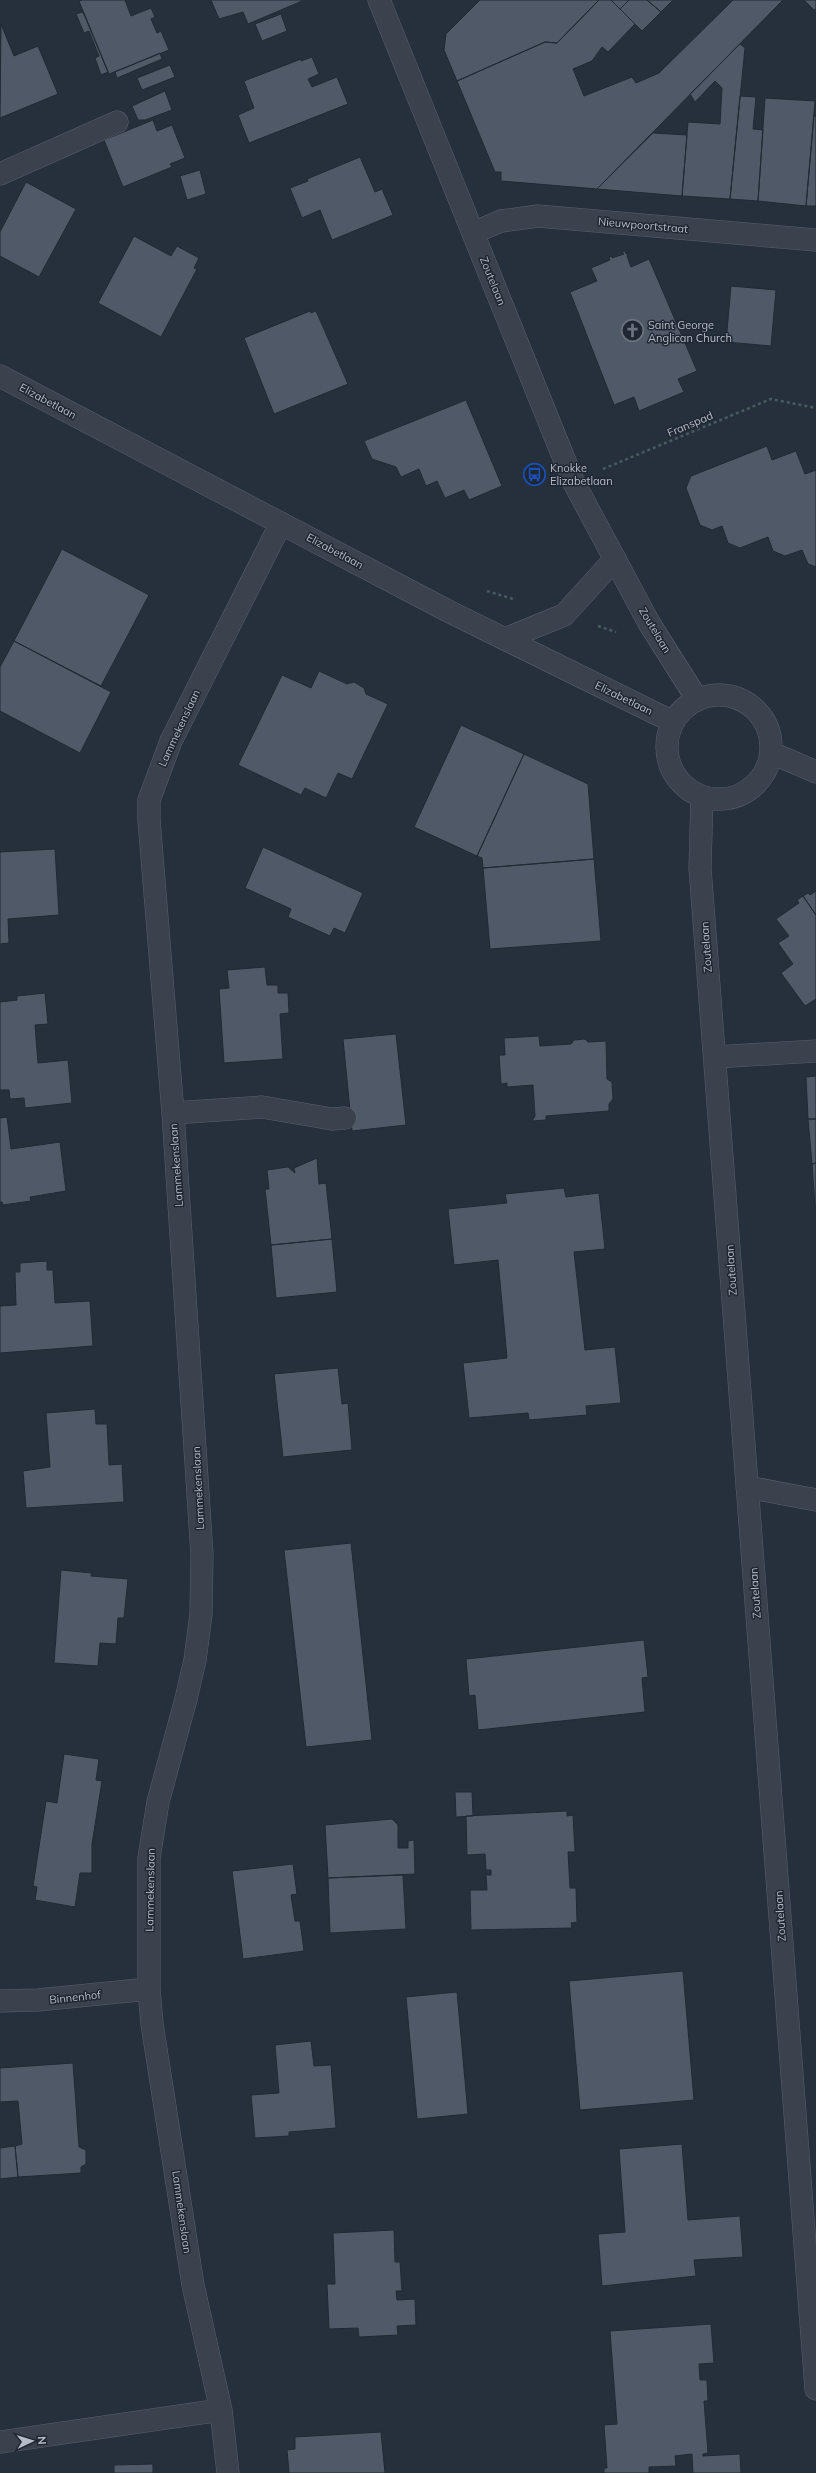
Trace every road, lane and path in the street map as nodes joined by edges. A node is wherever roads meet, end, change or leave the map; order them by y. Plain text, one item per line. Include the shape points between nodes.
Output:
1 (379, 0) edge
2 (117, 122) dead end
3 (0, 174) edge
4 (473, 233) junction
5 (816, 240) edge
6 (0, 376) edge
7 (816, 408) edge
8 (574, 481) junction
9 (281, 523) junction
10 (615, 559) junction
11 (484, 590) dead end
12 (564, 615) junction
13 (620, 633) dead end
14 (506, 639) junction
15 (697, 699) junction
16 (673, 722) junction
17 (772, 753) junction
18 (816, 772) edge
19 (702, 797) junction
20 (816, 1051) edge
21 (715, 1057) junction
22 (173, 1113) junction
23 (345, 1118) dead end
24 (747, 1487) junction
25 (816, 1500) edge
26 (149, 1989) junction
27 (0, 2001) edge
28 (816, 2390) edge
29 (221, 2410) junction
30 (0, 2442) edge
31 (228, 2473) edge

1 - 4 street, Zoutelaan
2 - 3 street
4 - 5 street, Nieuwpoortstraat via 501,221 538,216
4 - 8 street, Zoutelaan
6 - 9 street, Elizabetlaan
7 - 8 path, Franspad via 771,399
8 - 10 street, Zoutelaan
9 - 14 street, Elizabetlaan
9 - 22 street, Lammekenslaan via 170,741 149,800
10 - 12 street
10 - 15 street, Zoutelaan via 650,623
11 - 12 path
12 - 13 path
12 - 14 street
14 - 16 street, Elizabetlaan
15 - 16 street via 683,708
15 - 17 street via 718,694 741,699 759,712 770,731
16 - 19 street via 666,743 670,766 683,785
17 - 18 street
17 - 19 street via 764,775 747,792 725,800
19 - 21 street, Zoutelaan via 700,868
20 - 21 street
21 - 24 street, Zoutelaan
22 - 23 street via 262,1107 332,1119
22 - 26 street, Lammekenslaan via 200,1500 201,1614 188,1693 158,1802 149,1858
24 - 25 street
24 - 28 street, Zoutelaan
26 - 27 street, Binnenhof via 38,2000
26 - 29 street, Lammekenslaan via 152,2024 193,2285
29 - 30 street
29 - 31 street, Lammekenslaan

